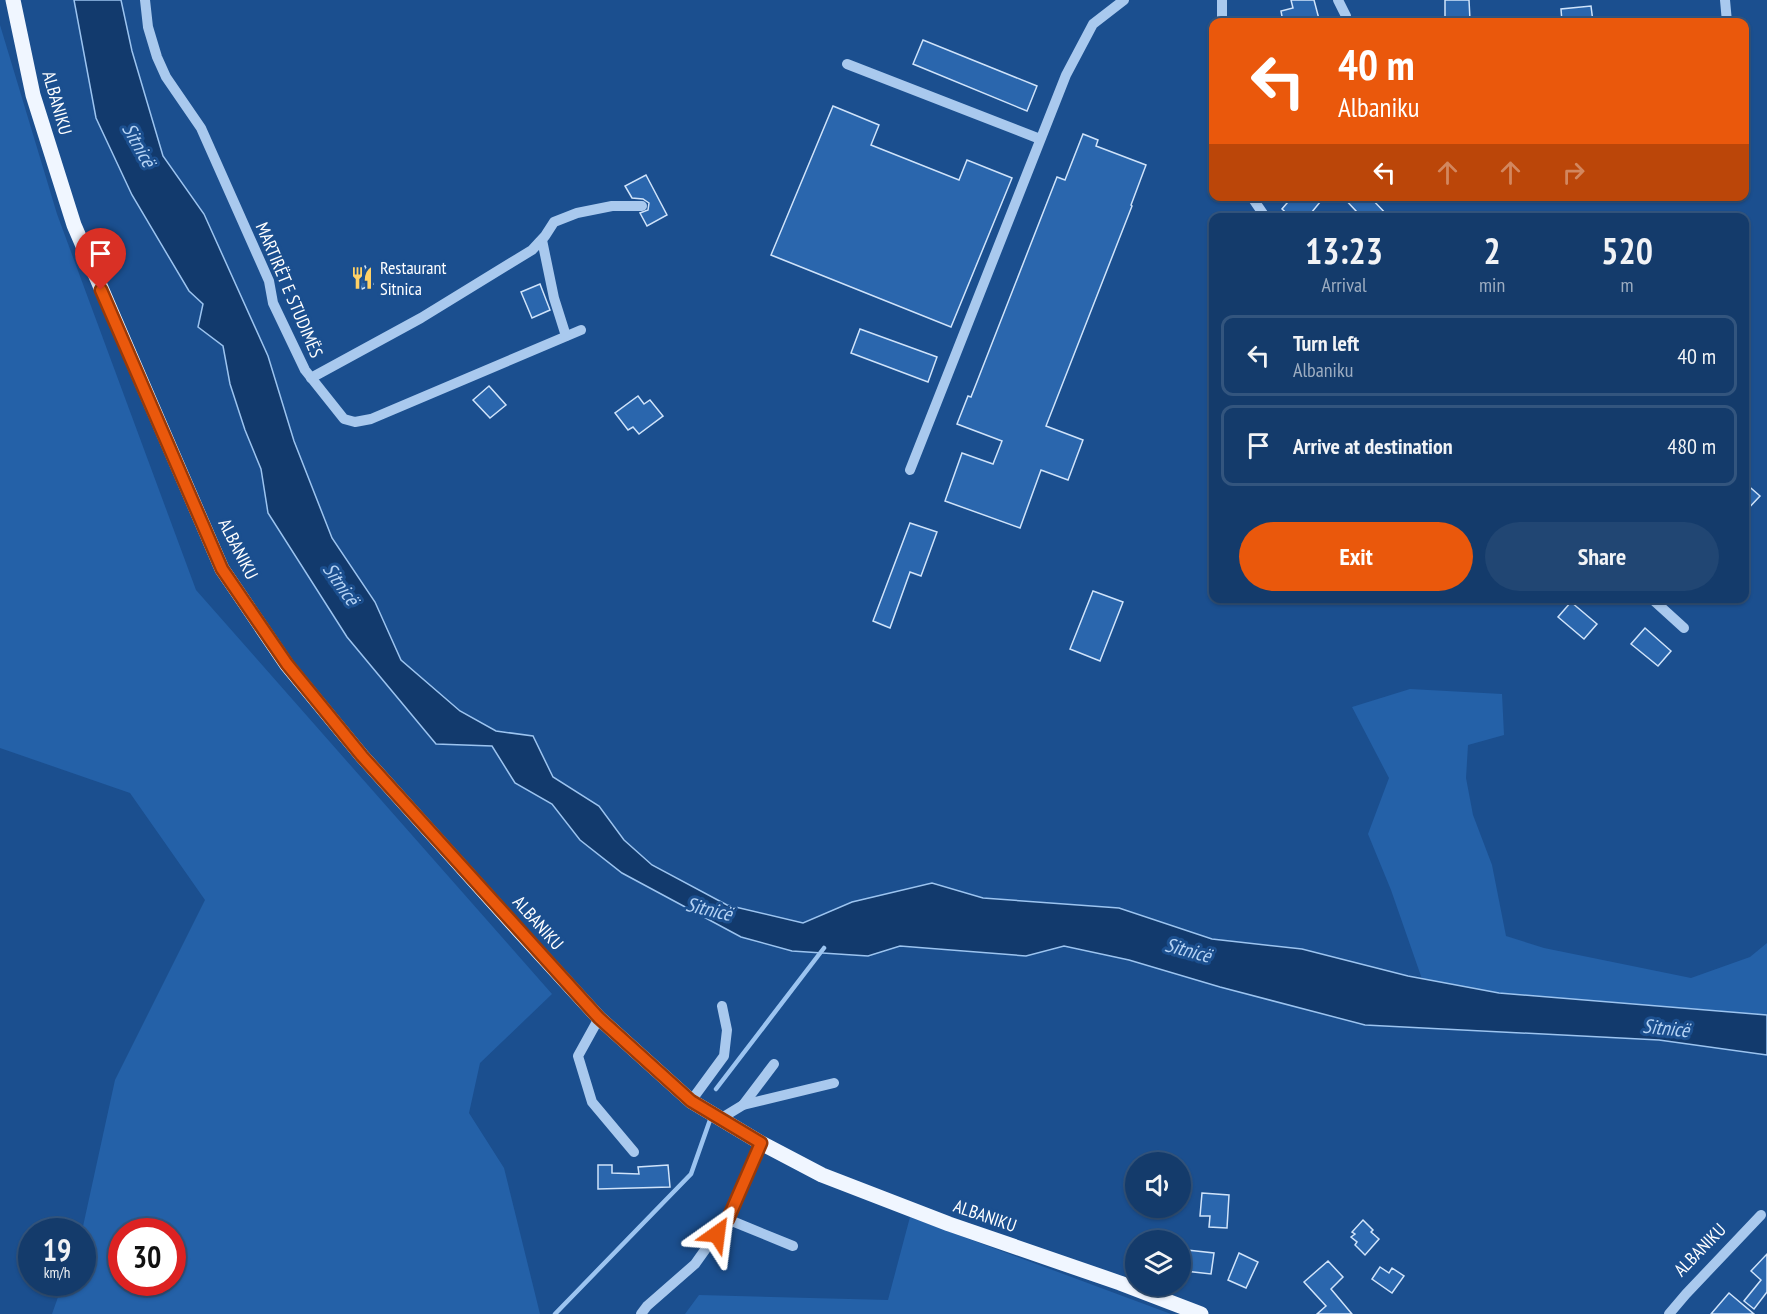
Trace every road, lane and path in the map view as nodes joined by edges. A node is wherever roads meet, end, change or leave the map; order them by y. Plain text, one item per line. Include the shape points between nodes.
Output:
1 (13, 0) edge
2 (145, 0) edge
3 (1124, 0) edge
4 (1222, 0) edge
5 (1338, 0) edge
6 (1725, 0) edge
7 (1346, 16) dead end
8 (1222, 18) edge
9 (1727, 18) edge
10 (847, 64) dead end
11 (1040, 139) junction
12 (642, 206) dead end
13 (542, 240) junction
14 (581, 330) dead end
15 (566, 336) junction
16 (311, 378) junction
17 (910, 470) dead end
18 (1656, 603) edge
19 (1684, 628) dead end
20 (722, 1006) dead end
21 (599, 1018) junction
22 (774, 1064) dead end
23 (834, 1083) dead end
24 (691, 1101) junction
25 (743, 1105) junction
26 (720, 1119) junction
27 (761, 1143) junction
28 (634, 1152) dead end
29 (1761, 1215) dead end
30 (728, 1219) junction
31 (793, 1246) dead end
32 (641, 1314) edge
33 (1201, 1314) edge
34 (1669, 1314) edge

1 - 21 main road, ALBANIKU via 33,95 74,225 222,569 287,664 362,756
2 - 16 street, MARTIRËT E STUDIMËS via 157,57 201,128 269,281 273,303
3 - 11 street via 1093,24 1066,75
4 - 8 street
5 - 7 street
6 - 9 street
10 - 11 street
11 - 17 street
12 - 13 street via 612,206 577,213 554,222
13 - 15 street
13 - 16 street via 421,318
14 - 15 street, MARTIRËT E STUDIMËS
15 - 16 street, MARTIRËT E STUDIMËS via 371,419 355,422 344,419
18 - 19 street
20 - 24 street via 727,1030 724,1056
21 - 24 main road, ALBANIKU
21 - 28 street via 578,1056 592,1102
22 - 25 street
23 - 25 street
24 - 26 main road, ALBANIKU
25 - 26 street
26 - 27 main road, ALBANIKU
27 - 30 street
27 - 33 main road, ALBANIKU via 833,1179
29 - 34 street, ALBANIKU
30 - 31 street
30 - 32 street via 695,1264

